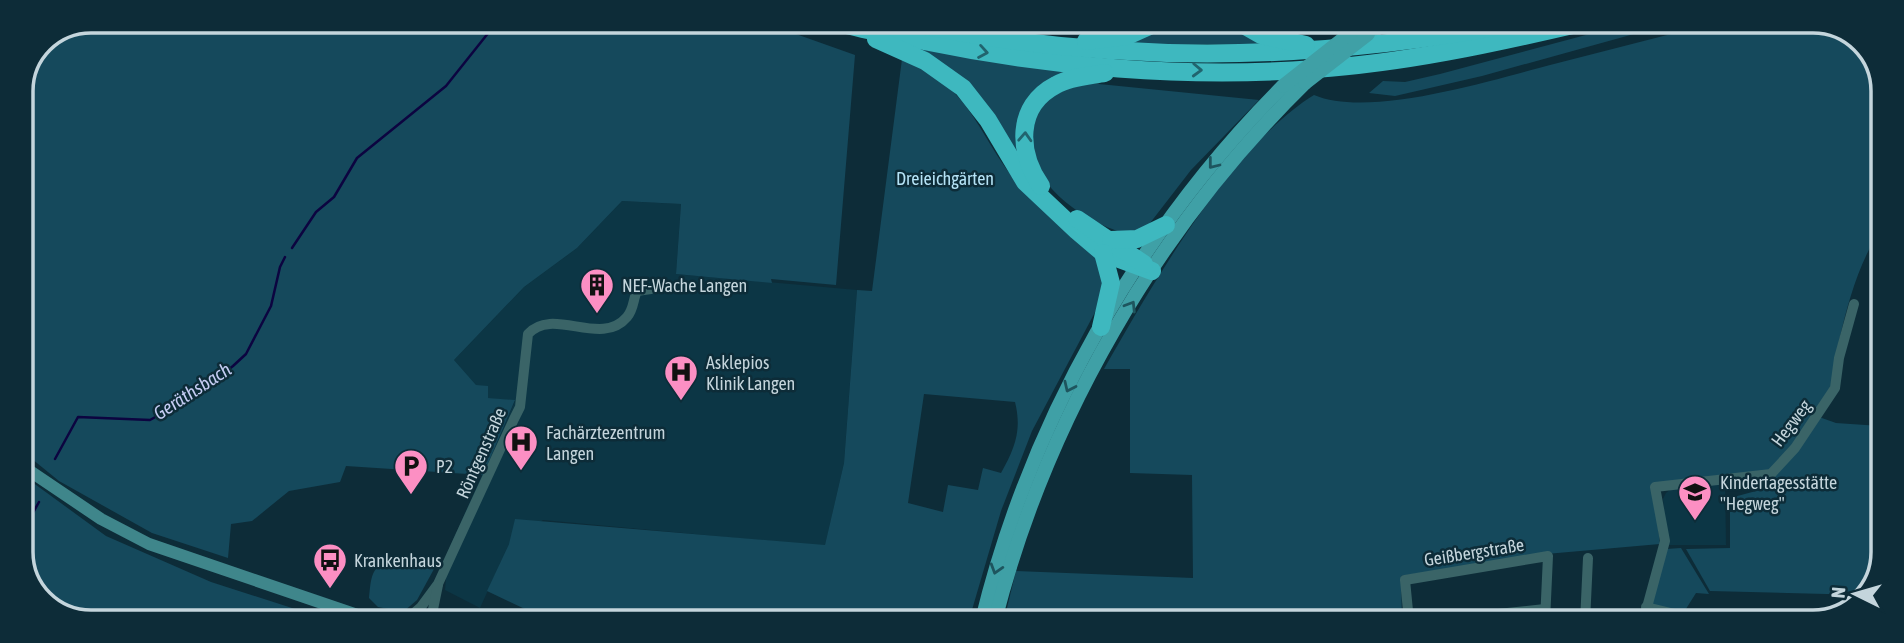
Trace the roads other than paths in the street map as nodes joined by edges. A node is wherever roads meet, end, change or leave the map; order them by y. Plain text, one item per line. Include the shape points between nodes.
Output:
1 (864, 33) edge
2 (891, 33) edge
3 (970, 33) edge
4 (1134, 33) edge
5 (1261, 33) edge
6 (1350, 33) edge
7 (1372, 33) edge
8 (1463, 33) edge
9 (1535, 33) edge
10 (1040, 45) junction
11 (1344, 50) junction
12 (1129, 68) junction
13 (1166, 225) junction
14 (1107, 246) junction
15 (1144, 266) junction
16 (650, 289) dead end
17 (1854, 304) dead end
18 (1101, 327) junction
19 (33, 473) edge
20 (1588, 558) dead end
21 (438, 584) junction
22 (424, 604) junction
23 (435, 607) junction
24 (1646, 607) junction
25 (1545, 609) joint
26 (342, 610) edge
27 (417, 610) edge
28 (422, 610) edge
29 (434, 610) edge
30 (436, 610) edge
31 (985, 610) edge
32 (998, 610) edge
33 (1408, 610) edge
34 (1535, 610) edge
35 (1586, 610) edge
36 (1645, 610) edge
37 (1658, 610) edge

1 - 14 highway via 941,71 970,96 1025,182
2 -> 12 highway via 994,54
3 - 10 highway
4 - 10 highway
5 - 11 highway
6 -> 13 main road, bridge via 1308,63 1257,112
7 - 15 main road, bridge via 1328,64 1276,112
8 - 11 highway
12 -> 9 highway via 1314,69 1437,54
10 - 11 highway via 1182,55
14 -> 12 highway via 1041,186 1025,154 1023,132 1038,97 1058,84
13 - 14 highway
13 - 15 main road
14 - 15 highway
14 - 18 highway via 1111,283
15 - 18 main road
32 -> 15 main road via 1053,454
16 - 21 street, Röntgenstraße via 637,291 627,317 608,330 543,324 532,330 525,342 520,407
17 - 24 street, Hegweg via 1835,388 1771,474 1656,487 1665,541
18 -> 31 main road via 1027,482
19 - 26 main road via 101,519 149,544
20 - 35 street
21 - 22 street, Röntgenstraße
21 - 23 street, Röntgenstraße
22 - 27 street, Röntgenstraße
22 - 28 street, Röntgenstraße
23 - 29 street, Röntgenstraße
23 - 30 street, Röntgenstraße
24 - 36 street, Hegweg
24 - 37 street
25 - 33 street, Geißbergstraße via 1548,556 1405,580
25 - 34 street

